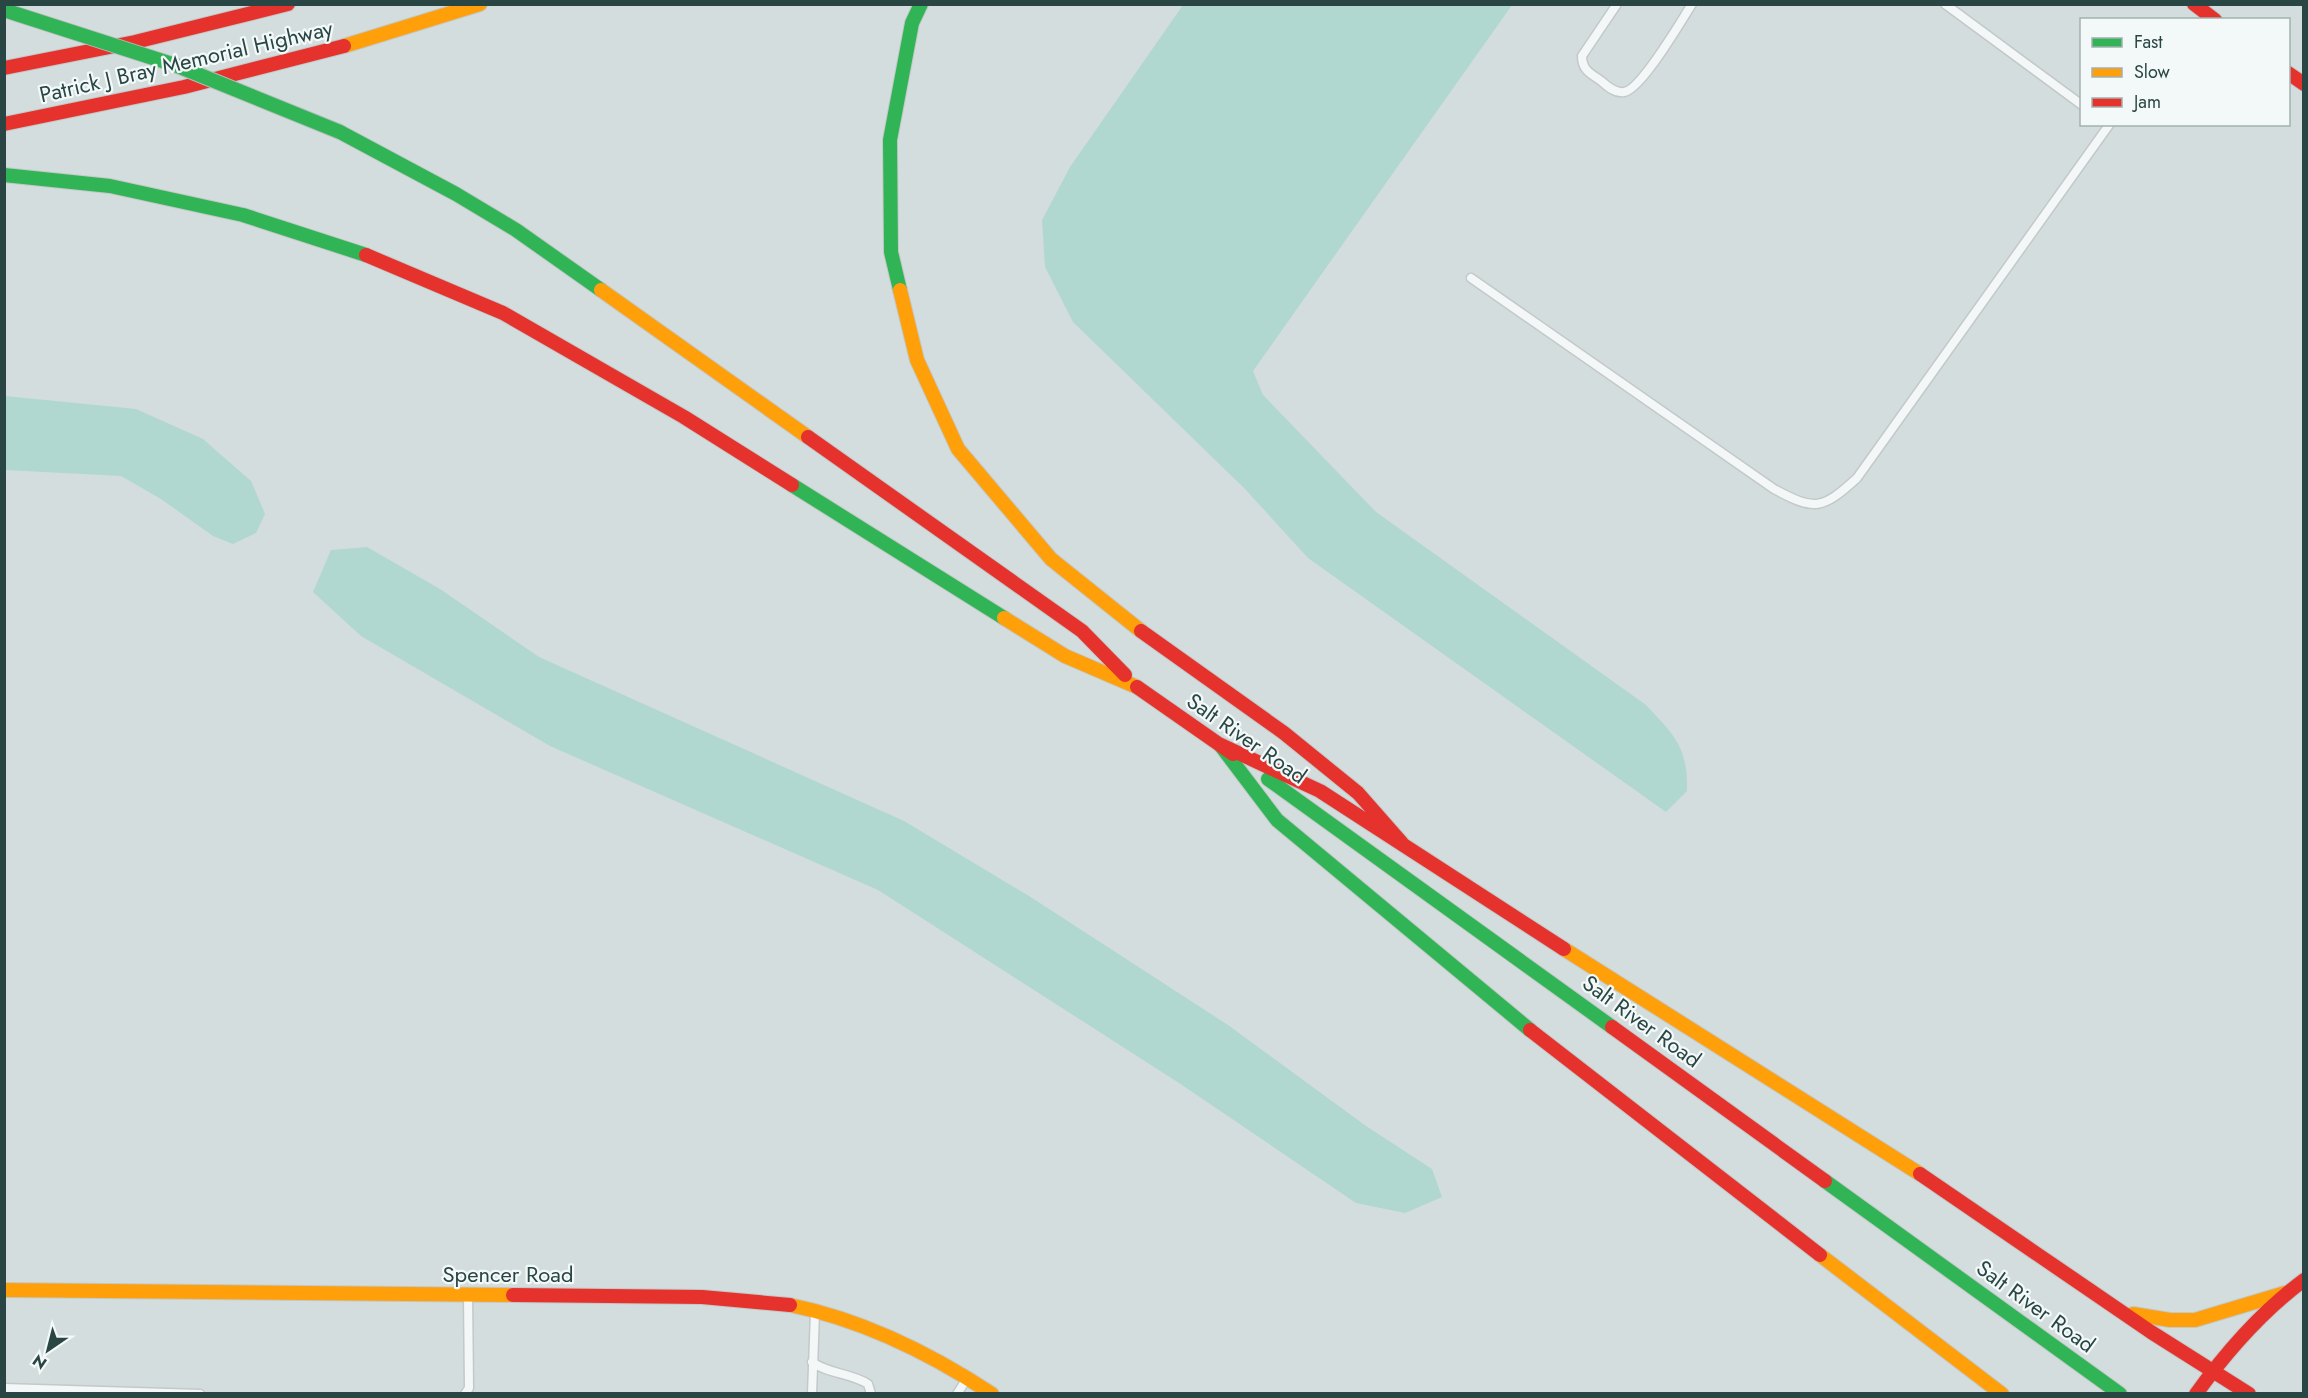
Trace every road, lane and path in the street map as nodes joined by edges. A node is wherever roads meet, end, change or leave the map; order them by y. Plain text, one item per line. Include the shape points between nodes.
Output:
1 (288, 4) edge
2 (480, 4) edge
3 (921, 4) edge
4 (1617, 4) edge
5 (1692, 4) edge
6 (1946, 4) edge
7 (2194, 8) edge
8 (4, 10) edge
9 (2212, 18) edge
10 (4, 68) edge
11 (2290, 74) edge
12 (2304, 84) edge
13 (2080, 104) edge
14 (4, 124) edge
15 (2108, 126) edge
16 (4, 175) edge
17 (1471, 278) dead end
18 (1137, 687) junction
19 (1219, 744) junction
20 (1402, 843) junction
21 (2304, 1280) edge
22 (4, 1290) edge
23 (2285, 1293) junction
24 (468, 1295) junction
25 (815, 1312) junction
26 (2124, 1312) junction
27 (812, 1362) junction
28 (2212, 1370) junction
29 (968, 1377) junction
30 (4, 1388) edge
31 (2119, 1393) edge
32 (200, 1394) edge
33 (465, 1394) edge
34 (812, 1394) edge
35 (871, 1394) edge
36 (957, 1394) edge
37 (992, 1394) edge
38 (2002, 1394) edge
39 (2196, 1394) edge
40 (2249, 1394) edge

1 - 10 main road, Patrick J Bray Memorial Highway via 135,42
2 - 14 main road, Patrick J Bray Memorial Highway via 284,63 124,101
3 - 20 main road via 912,23 890,140 891,252 917,360 958,448 1050,559 1117,614 1284,732 1358,793
4 - 5 lane via 1582,56 1582,63 1585,70 1624,93 1642,78
6 - 13 lane
7 - 9 main road
8 - 18 main road, bridge via 152,55 246,91 340,132 456,194 564,263 1082,631
11 - 12 main road
15 - 17 lane via 1857,478 1822,504 1802,504 1774,489
16 - 18 main road via 110,186 243,215 374,257 474,300 558,343 684,417 1065,656
18 - 19 main road, Salt River Road
19 - 20 main road via 1320,790
19 - 31 main road, Salt River Road
19 - 38 main road via 1277,820 1337,871 1568,1061
20 - 26 main road via 1501,910 1841,1122
21 - 23 main road
22 - 24 main road, Spencer Road
23 - 26 main road via 2195,1320
23 - 28 main road
24 - 25 main road, Spencer Road via 702,1297 797,1306
24 - 33 lane via 469,1388
25 - 27 lane
25 - 29 main road, Spencer Road via 883,1334
26 - 28 main road
27 - 34 lane
27 - 35 lane via 856,1377 868,1384
28 - 39 main road
28 - 40 main road
29 - 36 lane
29 - 37 main road, Spencer Road
30 - 32 lane

